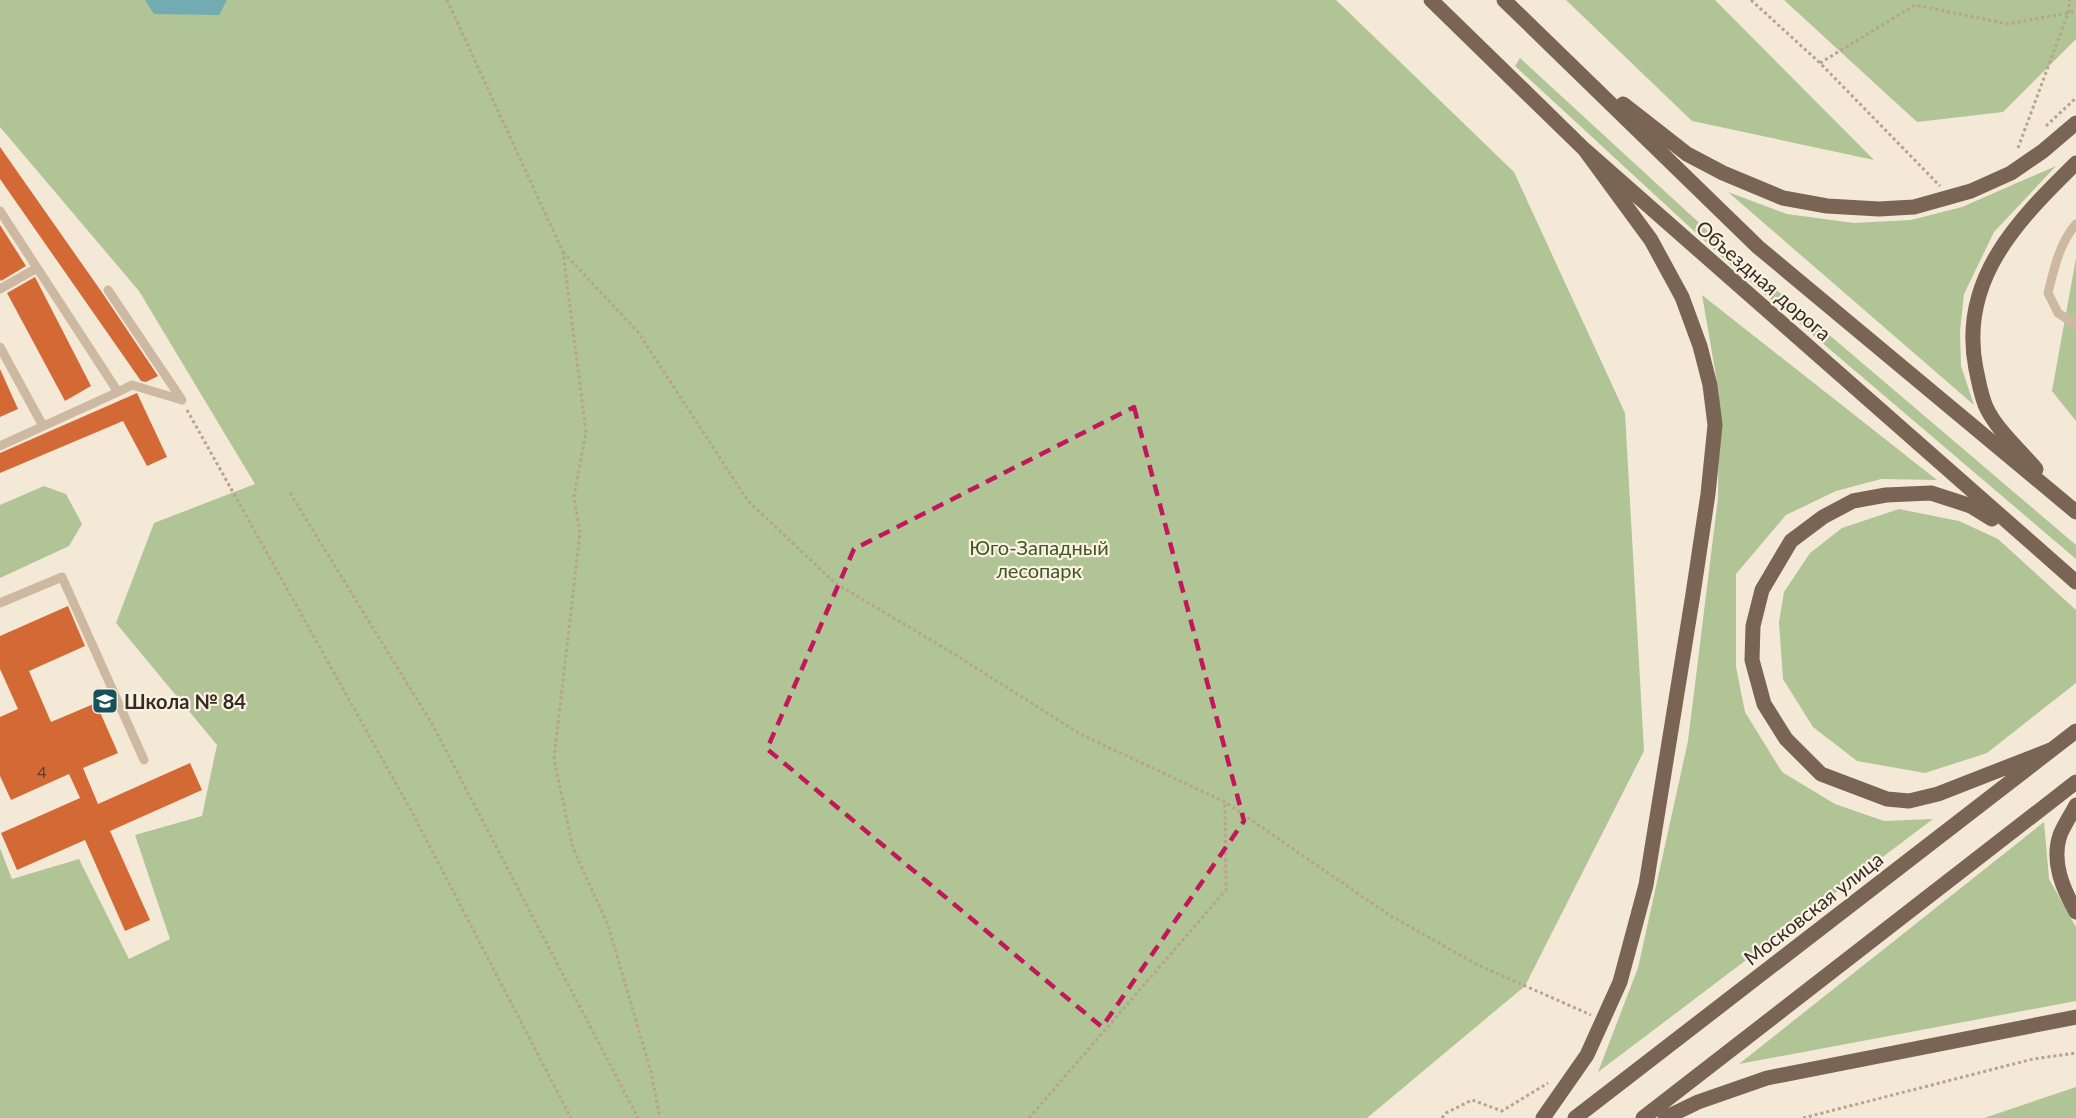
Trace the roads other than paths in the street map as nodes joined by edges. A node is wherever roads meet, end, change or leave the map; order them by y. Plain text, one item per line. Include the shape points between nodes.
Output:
1 (1431, 0) edge
2 (1504, 0) edge
3 (1558, 51) junction
4 (2076, 123) edge
5 (1585, 150) junction
6 (2076, 163) edge
7 (0, 211) edge
8 (2076, 224) edge
9 (38, 268) junction
10 (0, 289) edge
11 (108, 290) dead end
12 (2076, 325) edge
13 (0, 347) edge
14 (118, 392) junction
15 (43, 426) junction
16 (0, 446) edge
17 (2063, 501) junction
18 (2076, 512) edge
19 (2021, 535) junction
20 (2076, 582) edge
21 (0, 603) edge
22 (2076, 731) edge
23 (2053, 749) junction
24 (144, 760) dead end
25 (2076, 782) edge
26 (2076, 806) edge
27 (2076, 912) edge
28 (2076, 1017) edge
29 (1543, 1118) edge
30 (1575, 1118) edge
31 (1642, 1118) edge
32 (1665, 1118) edge

1 - 5 main road, Объездная дорога
2 - 3 main road, Объездная дорога
3 - 4 main road via 1687,154 1783,198 1827,206 1914,207 1971,191 2011,173
3 - 17 main road, Объездная дорога via 1758,247
5 - 19 main road, Объездная дорога
5 - 29 main road via 1651,240 1682,297 1705,366 1715,426 1693,594 1646,885 1620,982 1587,1055
6 - 17 main road via 1997,253 1983,282 1972,321 1972,353 1988,409
7 - 9 lane
8 - 12 lane via 2066,236 2048,293 2058,313
9 - 10 lane
9 - 14 lane
11 - 14 lane via 182,400 132,385
13 - 15 lane
14 - 15 lane
15 - 16 lane
17 - 18 main road, Объездная дорога
19 - 20 main road, Объездная дорога
19 - 23 main road via 1971,506 1931,493 1852,501 1791,540 1762,590 1753,626 1752,660 1764,704 1786,739 1821,774 1887,799 1909,801 1938,794
21 - 24 lane via 62,577
22 - 23 main road, Московская улица
23 - 30 main road, Московская улица
25 - 31 main road
26 - 27 main road via 2060,836 2058,866 2064,891
28 - 32 main road via 1767,1078

